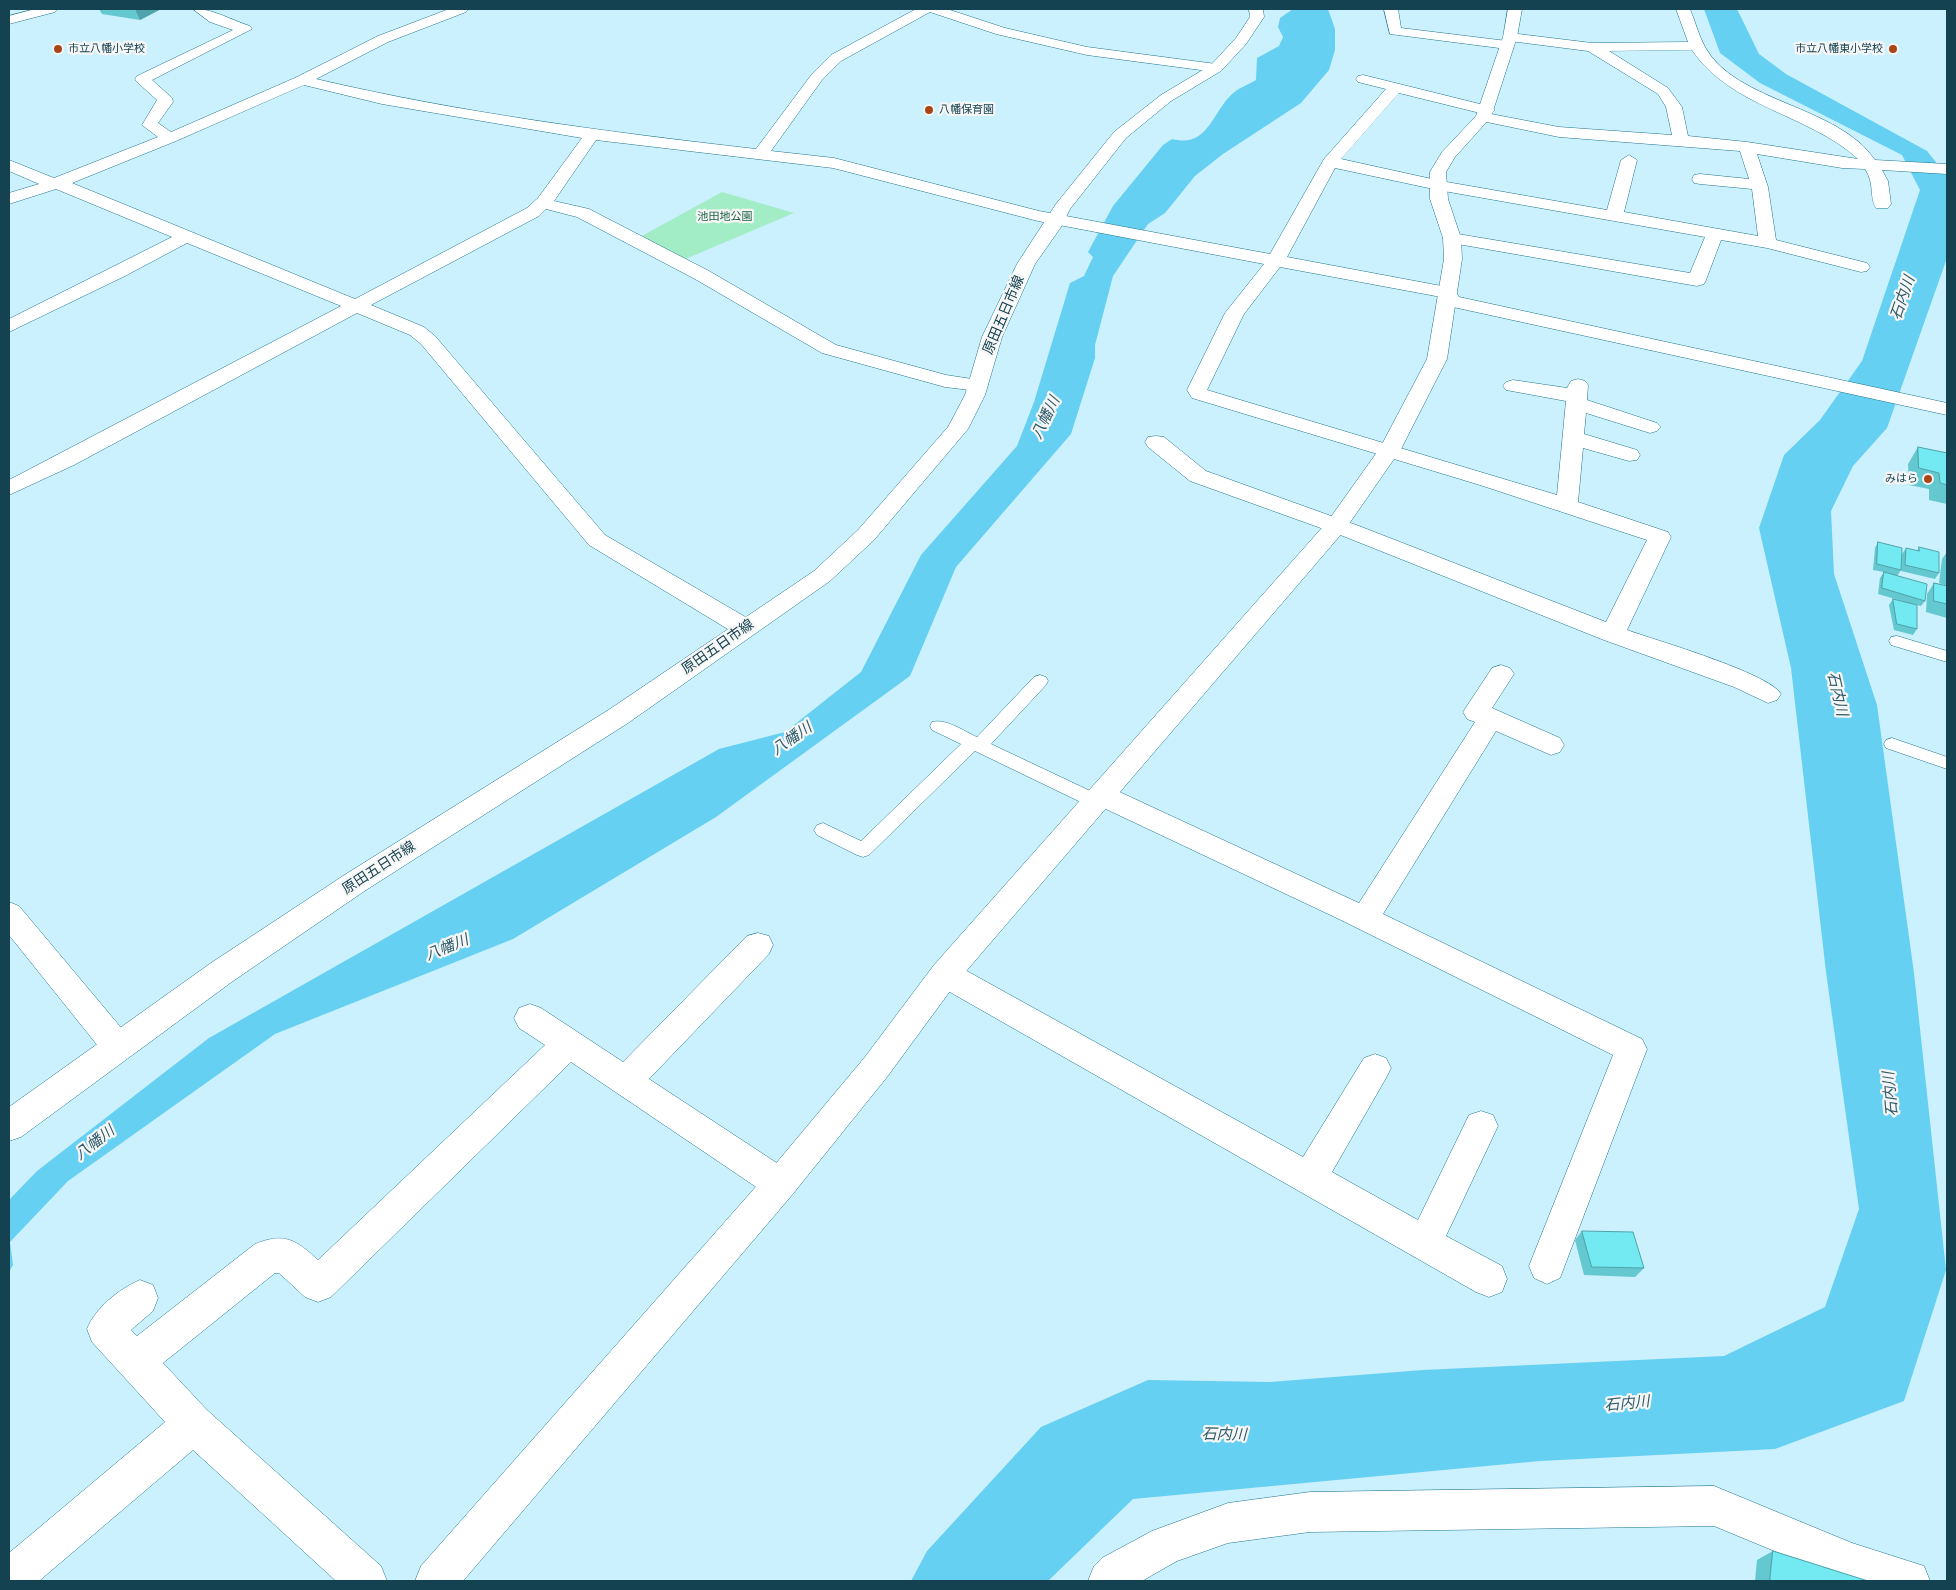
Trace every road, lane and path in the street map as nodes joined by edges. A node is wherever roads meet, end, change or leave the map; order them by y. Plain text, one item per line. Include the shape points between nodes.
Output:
1 (50, 9) edge
2 (200, 9) edge
3 (461, 9) edge
4 (926, 9) edge
5 (934, 9) edge
6 (1256, 9) edge
7 (1391, 9) edge
8 (1515, 9) edge
9 (1683, 9) edge
10 (9, 20) edge
11 (1508, 41) junction
12 (1698, 46) junction
13 (1592, 47) junction
14 (1216, 68) junction
15 (1363, 78) dead end
16 (302, 80) junction
17 (1395, 88) junction
18 (1485, 113) junction
19 (592, 135) junction
20 (170, 138) junction
21 (1681, 140) junction
22 (1747, 147) junction
23 (761, 154) junction
24 (1630, 160) dead end
25 (1330, 162) junction
26 (9, 165) edge
27 (1877, 166) junction
28 (1947, 169) edge
29 (1700, 179) dead end
30 (55, 184) junction
31 (1438, 185) junction
32 (1759, 185) junction
33 (9, 199) edge
34 (543, 203) junction
35 (1882, 204) dead end
36 (1614, 216) junction
37 (1061, 220) junction
38 (1715, 234) junction
39 (185, 236) junction
40 (1452, 238) junction
41 (1768, 243) junction
42 (1276, 260) junction
43 (1861, 267) dead end
44 (1446, 293) junction
45 (360, 306) junction
46 (9, 326) edge
47 (978, 385) junction
48 (1513, 386) dead end
49 (1577, 395) junction
50 (1947, 409) edge
51 (1650, 427) dead end
52 (1574, 438) junction
53 (1156, 442) dead end
54 (1390, 449) junction
55 (1629, 455) dead end
56 (9, 488) edge
57 (1567, 505) junction
58 (1336, 526) junction
59 (745, 628) junction
60 (1613, 634) junction
61 (1897, 641) dead end
62 (1947, 657) edge
63 (1501, 674) dead end
64 (1040, 681) dead end
65 (1768, 694) dead end
66 (1491, 718) junction
67 (938, 726) dead end
68 (976, 744) junction
69 (1892, 744) dead end
70 (1551, 745) dead end
71 (1947, 763) edge
72 (1099, 798) junction
73 (823, 830) dead end
74 (9, 914) edge
75 (1364, 920) junction
76 (758, 945) dead end
77 (945, 974) junction
78 (530, 1018) dead end
79 (569, 1043) junction
80 (117, 1046) junction
81 (1375, 1068) dead end
82 (626, 1080) junction
83 (9, 1126) edge
84 (1481, 1126) dead end
85 (1309, 1178) junction
86 (780, 1184) junction
87 (1425, 1243) junction
88 (1547, 1266) dead end
89 (1489, 1279) dead end
90 (140, 1298) dead end
91 (136, 1362) junction
92 (194, 1424) junction
93 (9, 1580) edge
94 (366, 1581) edge
95 (436, 1581) edge
96 (1110, 1581) edge
97 (1909, 1581) edge

1 - 10 street
2 - 20 street via 215,19 245,29 142,78 165,102 150,125
3 - 16 street via 383,39
4 - 23 street via 836,58 817,77
5 - 14 street via 1001,31 1087,51
6 - 14 street, 原田五日市線 via 1256,17 1241,41
7 - 11 street via 1395,31
8 - 11 street
9 - 12 street
11 - 13 street
11 - 18 street
12 - 13 street
12 - 27 street via 1712,65 1727,77 1831,130
13 - 21 street via 1670,97
14 - 37 street, 原田五日市線 via 1166,98 1120,135 1062,208
15 - 17 street
16 - 19 street via 382,99
16 - 20 street
17 - 18 street
17 - 25 street
18 - 21 street via 1559,132
18 - 31 street via 1448,155 1438,172
19 - 23 street
19 - 34 street
20 - 30 street
21 - 22 street
22 - 27 street
22 - 32 street
23 - 37 street via 834,164
24 - 36 street
25 - 31 street
25 - 42 street
26 - 30 street
27 - 28 street
27 - 35 street
29 - 32 street
30 - 33 street
30 - 39 street
31 - 36 street
31 - 40 street via 1438,199
32 - 41 street
34 - 45 street via 533,212
34 - 47 street via 583,212 702,275 829,349 945,381
36 - 38 street
37 - 42 street
37 - 47 street, 原田五日市線 via 1026,264 992,337
38 - 40 street via 1697,280
38 - 41 street
39 - 45 street
39 - 46 street
40 - 44 street via 1453,259
41 - 43 street
42 - 44 street
42 - 54 street via 1235,313 1196,390 1199,394
44 - 50 street via 1453,301
44 - 54 street via 1437,359
45 - 56 street
45 - 59 street via 402,323 428,340 597,540
47 - 59 street, 原田五日市線 via 957,429 866,536 822,576
48 - 49 street
49 - 51 street
49 - 52 street
52 - 55 street
52 - 57 street
53 - 58 street via 1198,476
54 - 57 street
54 - 58 street
57 - 60 street via 1660,538
58 - 60 street
58 - 72 street
59 - 80 street, 原田五日市線 via 619,716 348,888
60 - 65 street via 1743,681
61 - 62 lane
63 - 66 street via 1476,712
64 - 68 lane
66 - 70 street
66 - 75 street
67 - 68 lane
68 - 72 lane
68 - 73 lane via 863,850
69 - 71 lane
72 - 75 street
72 - 77 street
74 - 80 street
75 - 88 street via 1631,1049
76 - 82 street
77 - 85 street
77 - 86 street via 876,1067
78 - 79 street
79 - 82 street
79 - 91 street via 318,1284 286,1255 268,1256
80 - 83 street, 原田五日市線
81 - 85 street
82 - 86 street
84 - 87 street
85 - 87 street
86 - 95 street
87 - 89 street
90 - 91 street via 105,1329
91 - 92 street
92 - 93 street
92 - 94 street
96 - 97 street via 1117,1573 1166,1545 1228,1523 1301,1514 1714,1506 1852,1562

